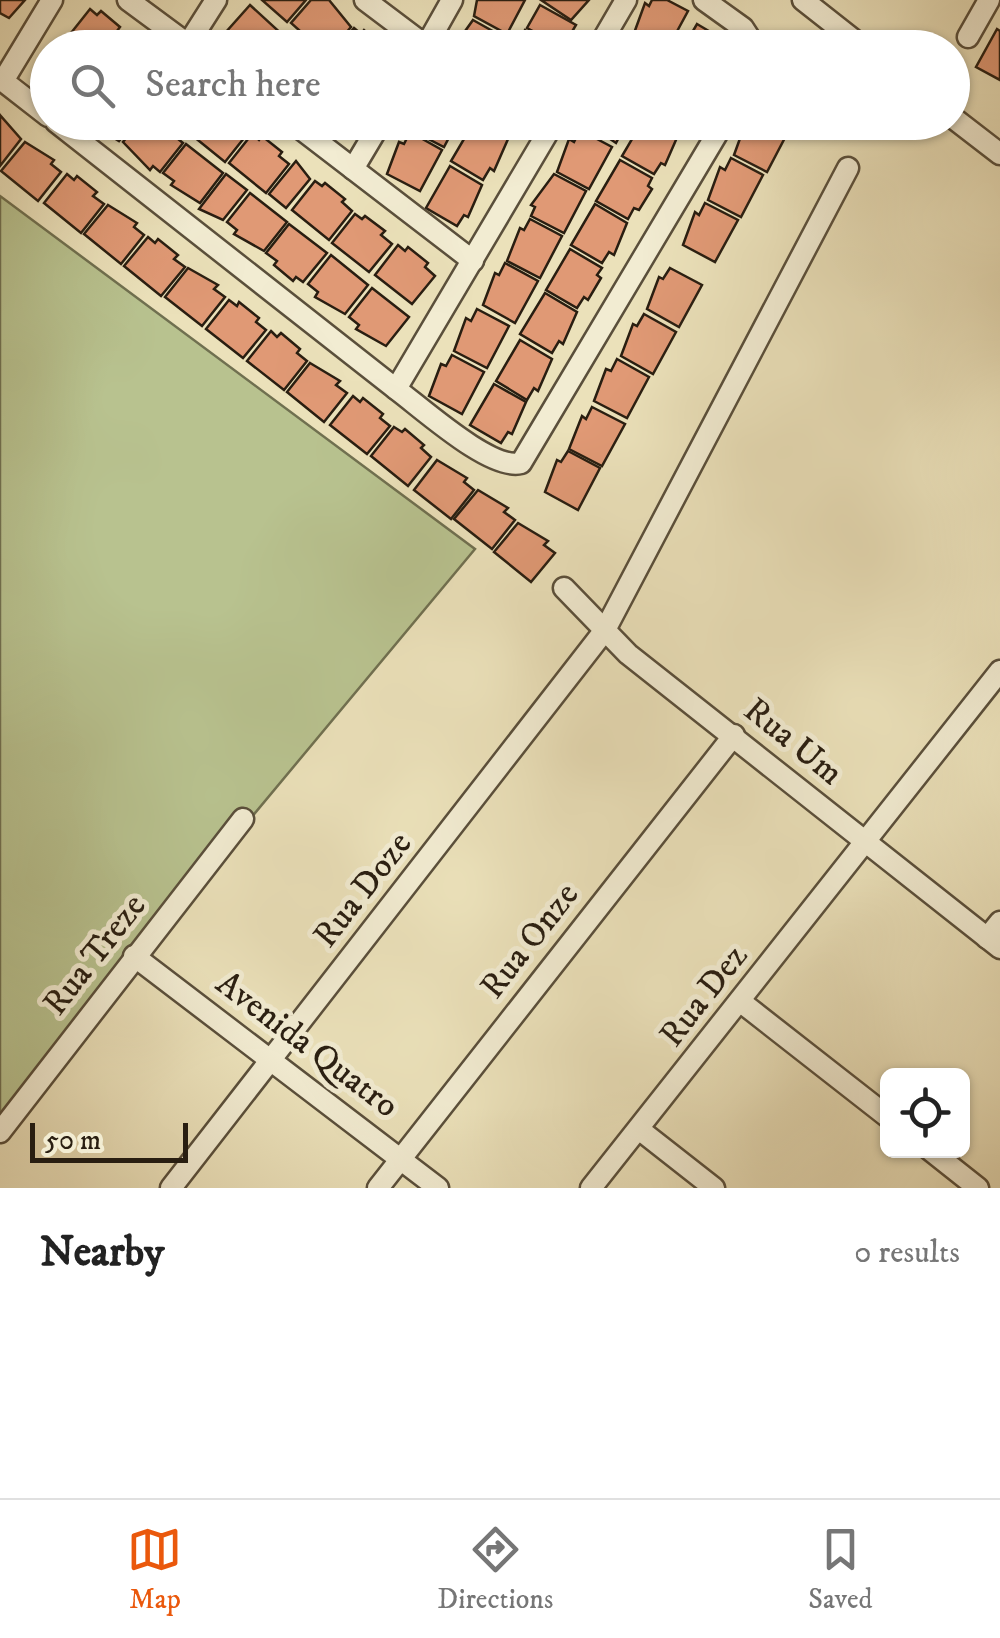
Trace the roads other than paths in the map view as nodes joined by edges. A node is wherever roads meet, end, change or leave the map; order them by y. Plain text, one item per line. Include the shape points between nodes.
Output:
1 (52, 0) edge
2 (128, 0) edge
3 (216, 0) edge
4 (365, 0) edge
5 (452, 0) edge
6 (626, 0) edge
7 (704, 0) edge
8 (803, 0) edge
9 (988, 0) edge
10 (34, 30) edge
11 (169, 30) edge
12 (200, 30) edge
13 (404, 30) edge
14 (435, 30) edge
15 (608, 30) edge
16 (744, 30) edge
17 (841, 30) edge
18 (970, 33) edge
19 (30, 36) edge
20 (30, 102) edge
21 (970, 131) edge
22 (79, 140) edge
23 (315, 140) edge
24 (370, 140) edge
25 (544, 140) edge
26 (713, 140) edge
27 (1000, 154) edge
28 (848, 168) dead end
29 (353, 169) junction
30 (474, 260) junction
31 (396, 389) junction
32 (564, 588) dead end
33 (605, 630) junction
34 (1000, 670) edge
35 (734, 734) junction
36 (243, 819) dead end
37 (864, 842) junction
38 (996, 936) edge
39 (134, 956) junction
40 (741, 1002) junction
41 (272, 1060) junction
42 (880, 1111) edge
43 (640, 1130) junction
44 (0, 1132) edge
45 (401, 1158) junction
46 (940, 1158) edge
47 (171, 1188) edge
48 (378, 1188) edge
49 (438, 1188) edge
50 (591, 1188) edge
51 (714, 1188) edge
52 (978, 1188) edge

1 - 10 street
2 - 11 street
3 - 12 street
4 - 13 street
5 - 14 street
6 - 15 street
7 - 16 street
8 - 17 street
9 - 18 street
19 - 20 street via 3,81
21 - 27 street
22 - 31 street
23 - 29 street
24 - 29 street
25 - 30 street
26 - 31 street via 521,463 508,466 490,458
28 - 33 street, Rua Doze
29 - 30 street
30 - 31 street
32 - 33 street, Rua Um
33 - 35 street, Rua Um
33 - 41 street, Rua Doze
34 - 37 street, Rua Dez
35 - 37 street, Rua Um
35 - 45 street, Rua Onze
36 - 39 street, Rua Treze
37 - 38 street, Rua Um
37 - 40 street, Rua Dez
39 - 41 street, Avenida Quatro
39 - 44 street, Rua Treze
40 - 42 street
40 - 43 street, Rua Dez
41 - 45 street, Avenida Quatro
41 - 47 street, Rua Doze
43 - 50 street, Rua Dez
43 - 51 street
45 - 48 street, Rua Onze
45 - 49 street, Avenida Quatro
46 - 52 street

